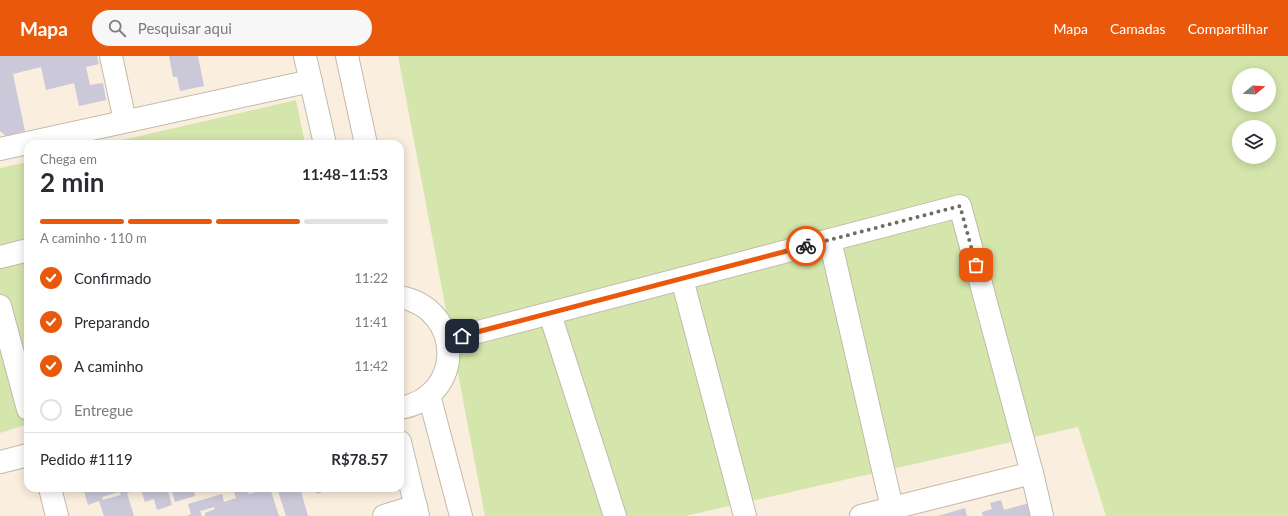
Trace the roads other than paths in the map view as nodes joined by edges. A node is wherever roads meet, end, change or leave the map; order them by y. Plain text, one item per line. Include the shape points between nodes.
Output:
1 (111, 56) edge
2 (305, 56) edge
3 (347, 56) edge
4 (311, 81) junction
5 (125, 121) junction
6 (40, 140) edge
7 (323, 140) edge
8 (365, 140) edge
9 (24, 144) edge
10 (0, 149) edge
11 (830, 240) junction
12 (24, 251) edge
13 (0, 257) edge
14 (682, 279) junction
15 (404, 297) edge
16 (0, 306) edge
17 (550, 314) junction
18 (447, 340) junction
19 (24, 394) edge
20 (429, 395) junction
21 (404, 407) edge
22 (24, 456) edge
23 (404, 458) edge
24 (0, 462) edge
25 (1032, 473) junction
26 (51, 492) edge
27 (892, 508) junction
28 (417, 511) edge
29 (57, 516) edge
30 (384, 516) edge
31 (461, 516) edge
32 (615, 516) edge
33 (744, 516) edge
34 (861, 516) edge
35 (1042, 516) edge

1 - 5 street
2 - 4 street
3 - 8 street
4 - 5 street
4 - 7 street
5 - 6 street
9 - 10 street
11 - 14 street
11 - 25 street via 960,206
11 - 27 street
12 - 13 street
14 - 17 street
14 - 33 street
15 - 18 street via 431,312 443,328
16 - 19 street
17 - 18 street
17 - 32 street
18 - 20 street via 447,367 442,380
20 - 21 street
20 - 31 street
22 - 24 street
23 - 28 street
25 - 27 street
25 - 35 street
26 - 29 street
27 - 34 street
28 - 30 street

